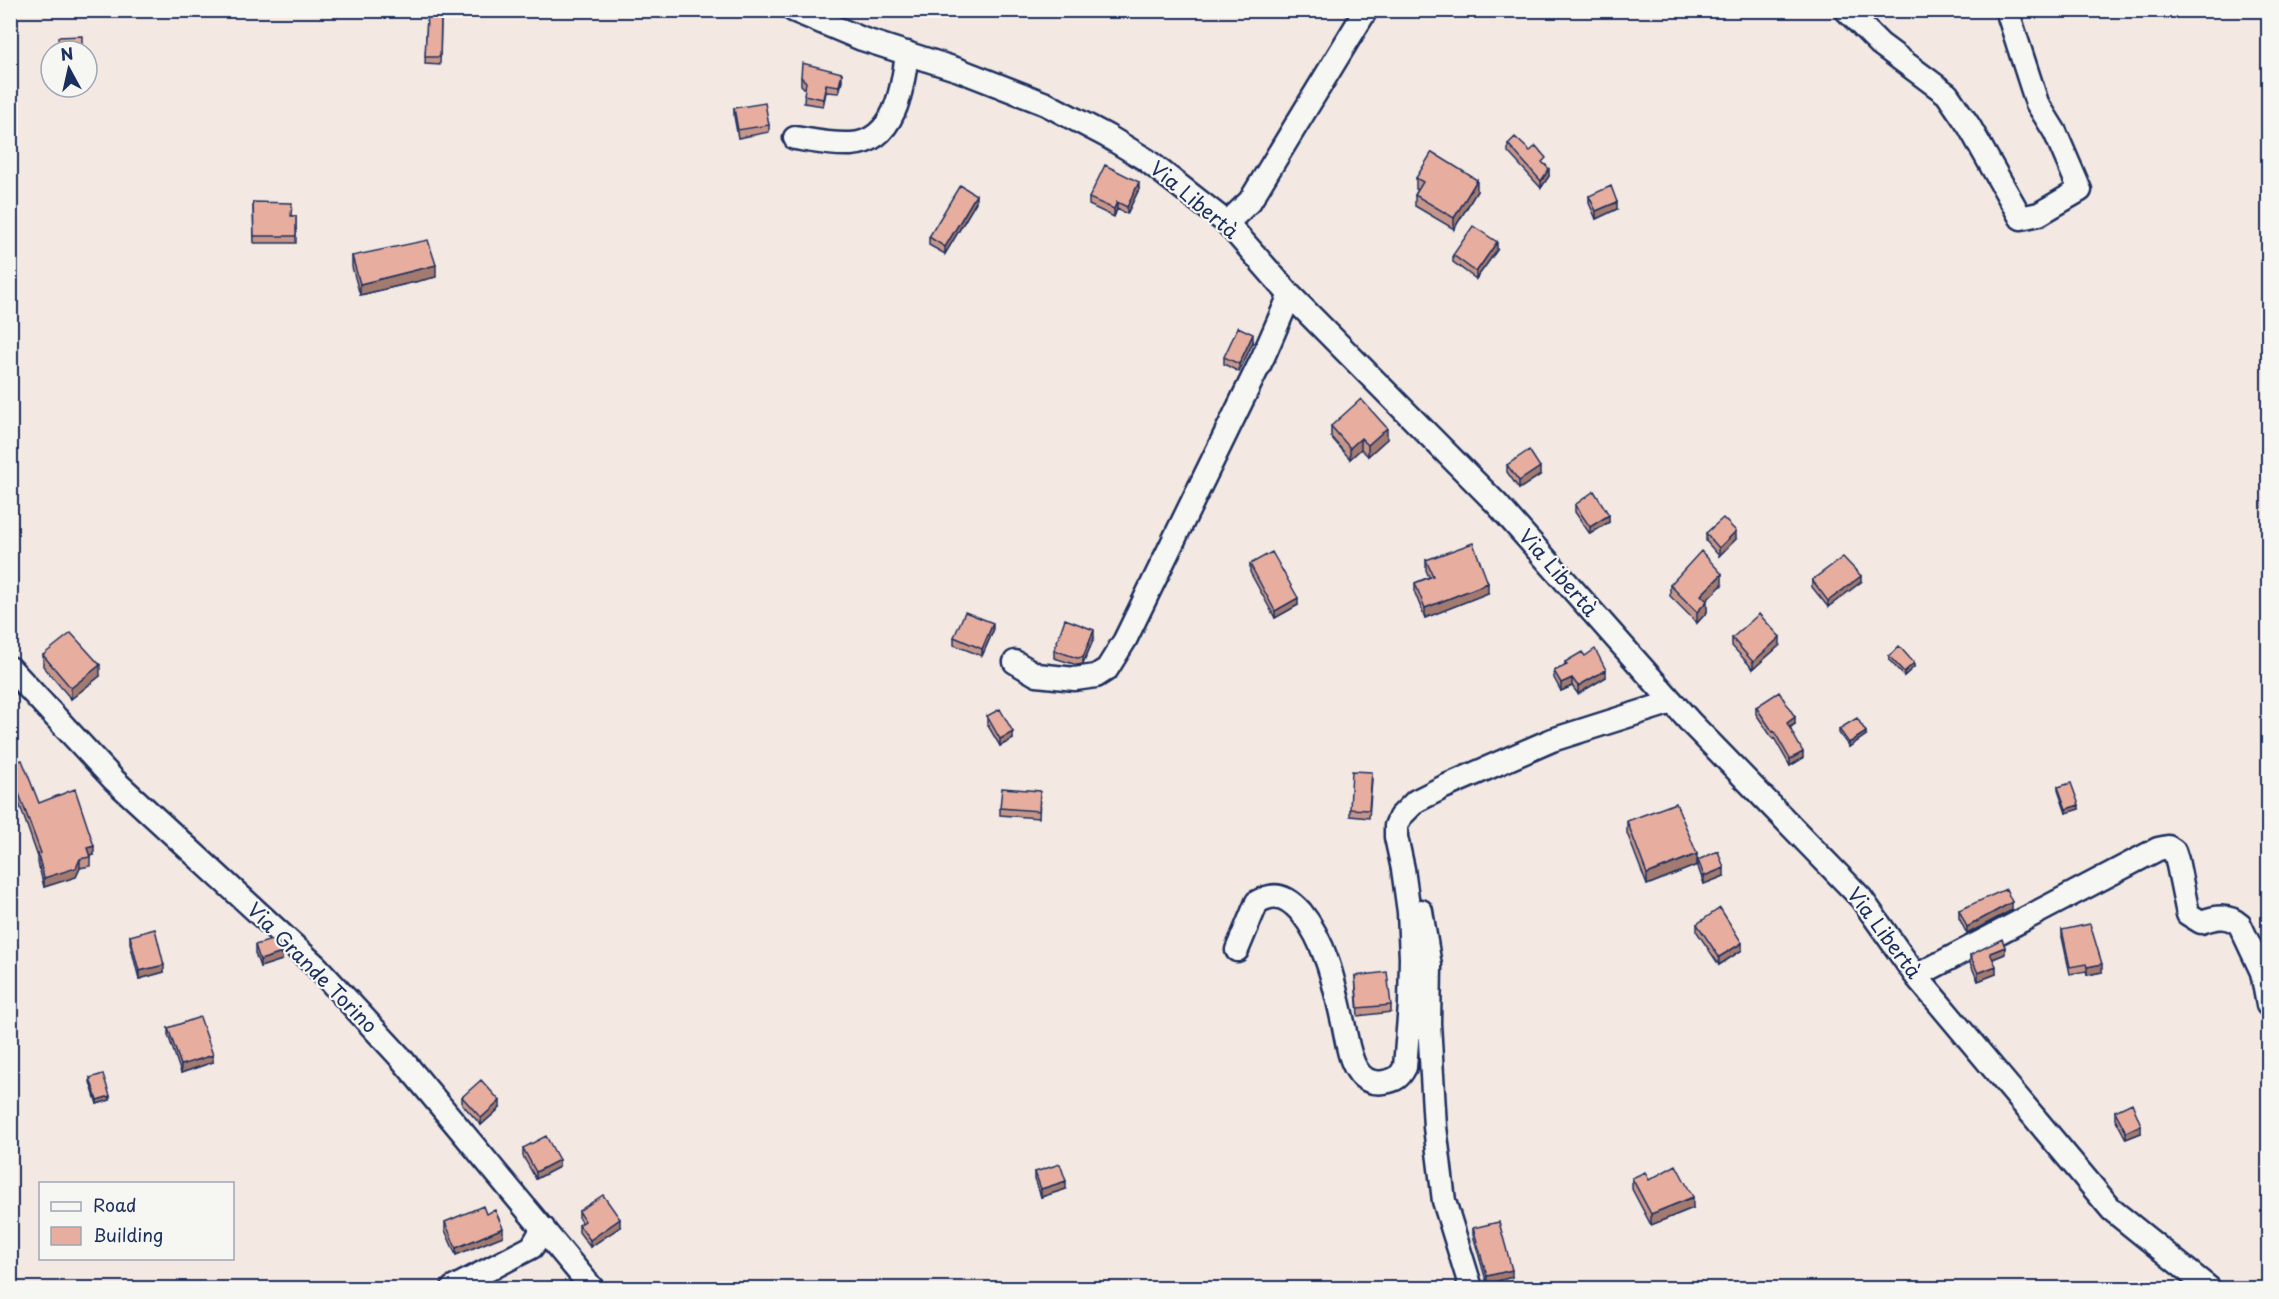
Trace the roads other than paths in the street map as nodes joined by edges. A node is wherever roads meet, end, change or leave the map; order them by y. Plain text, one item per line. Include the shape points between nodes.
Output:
1 (793, 10) edge
2 (1366, 10) edge
3 (1846, 10) edge
4 (2007, 10) edge
5 (907, 53) junction
6 (795, 138) dead end
7 (1227, 223) junction
8 (1290, 296) junction
9 (1016, 662) dead end
10 (10, 668) edge
11 (1672, 702) junction
12 (1400, 817) junction
13 (1237, 950) dead end
14 (1916, 976) junction
15 (2268, 1005) edge
16 (543, 1228) junction
17 (453, 1288) edge
18 (592, 1288) edge
19 (1471, 1288) edge
20 (2209, 1288) edge

1 - 5 street, Via Libertà
2 - 7 street via 1250,201
3 - 4 street via 1880,44 1947,94 2021,218 2039,214 2080,190 2055,132 2037,103
5 - 6 street via 904,80 891,118 876,135 852,144
5 - 7 street, Via Libertà via 1046,104 1107,136 1168,175
7 - 8 street, Via Libertà
8 - 9 street via 1125,640 1107,669 1075,679 1038,675
8 - 11 street, Via Libertà via 1497,504
10 - 16 street, Via Grande Torino via 114,780 316,966 400,1057
11 - 12 street via 1552,740 1416,801
11 - 14 street, Via Libertà via 1861,898
12 - 13 street via 1396,837 1406,891 1411,958 1408,1036 1401,1076 1377,1083 1364,1079 1357,1070 1321,943 1296,907 1284,898 1271,896 1257,902
12 - 19 street via 1410,835 1430,966 1435,1127 1444,1201
14 - 15 street via 2168,847 2177,860 2188,914 2201,922 2227,917 2240,925 2262,972
14 - 20 street, Via Libertà via 2112,1210
16 - 17 street via 532,1247
16 - 18 street, Via Grande Torino

